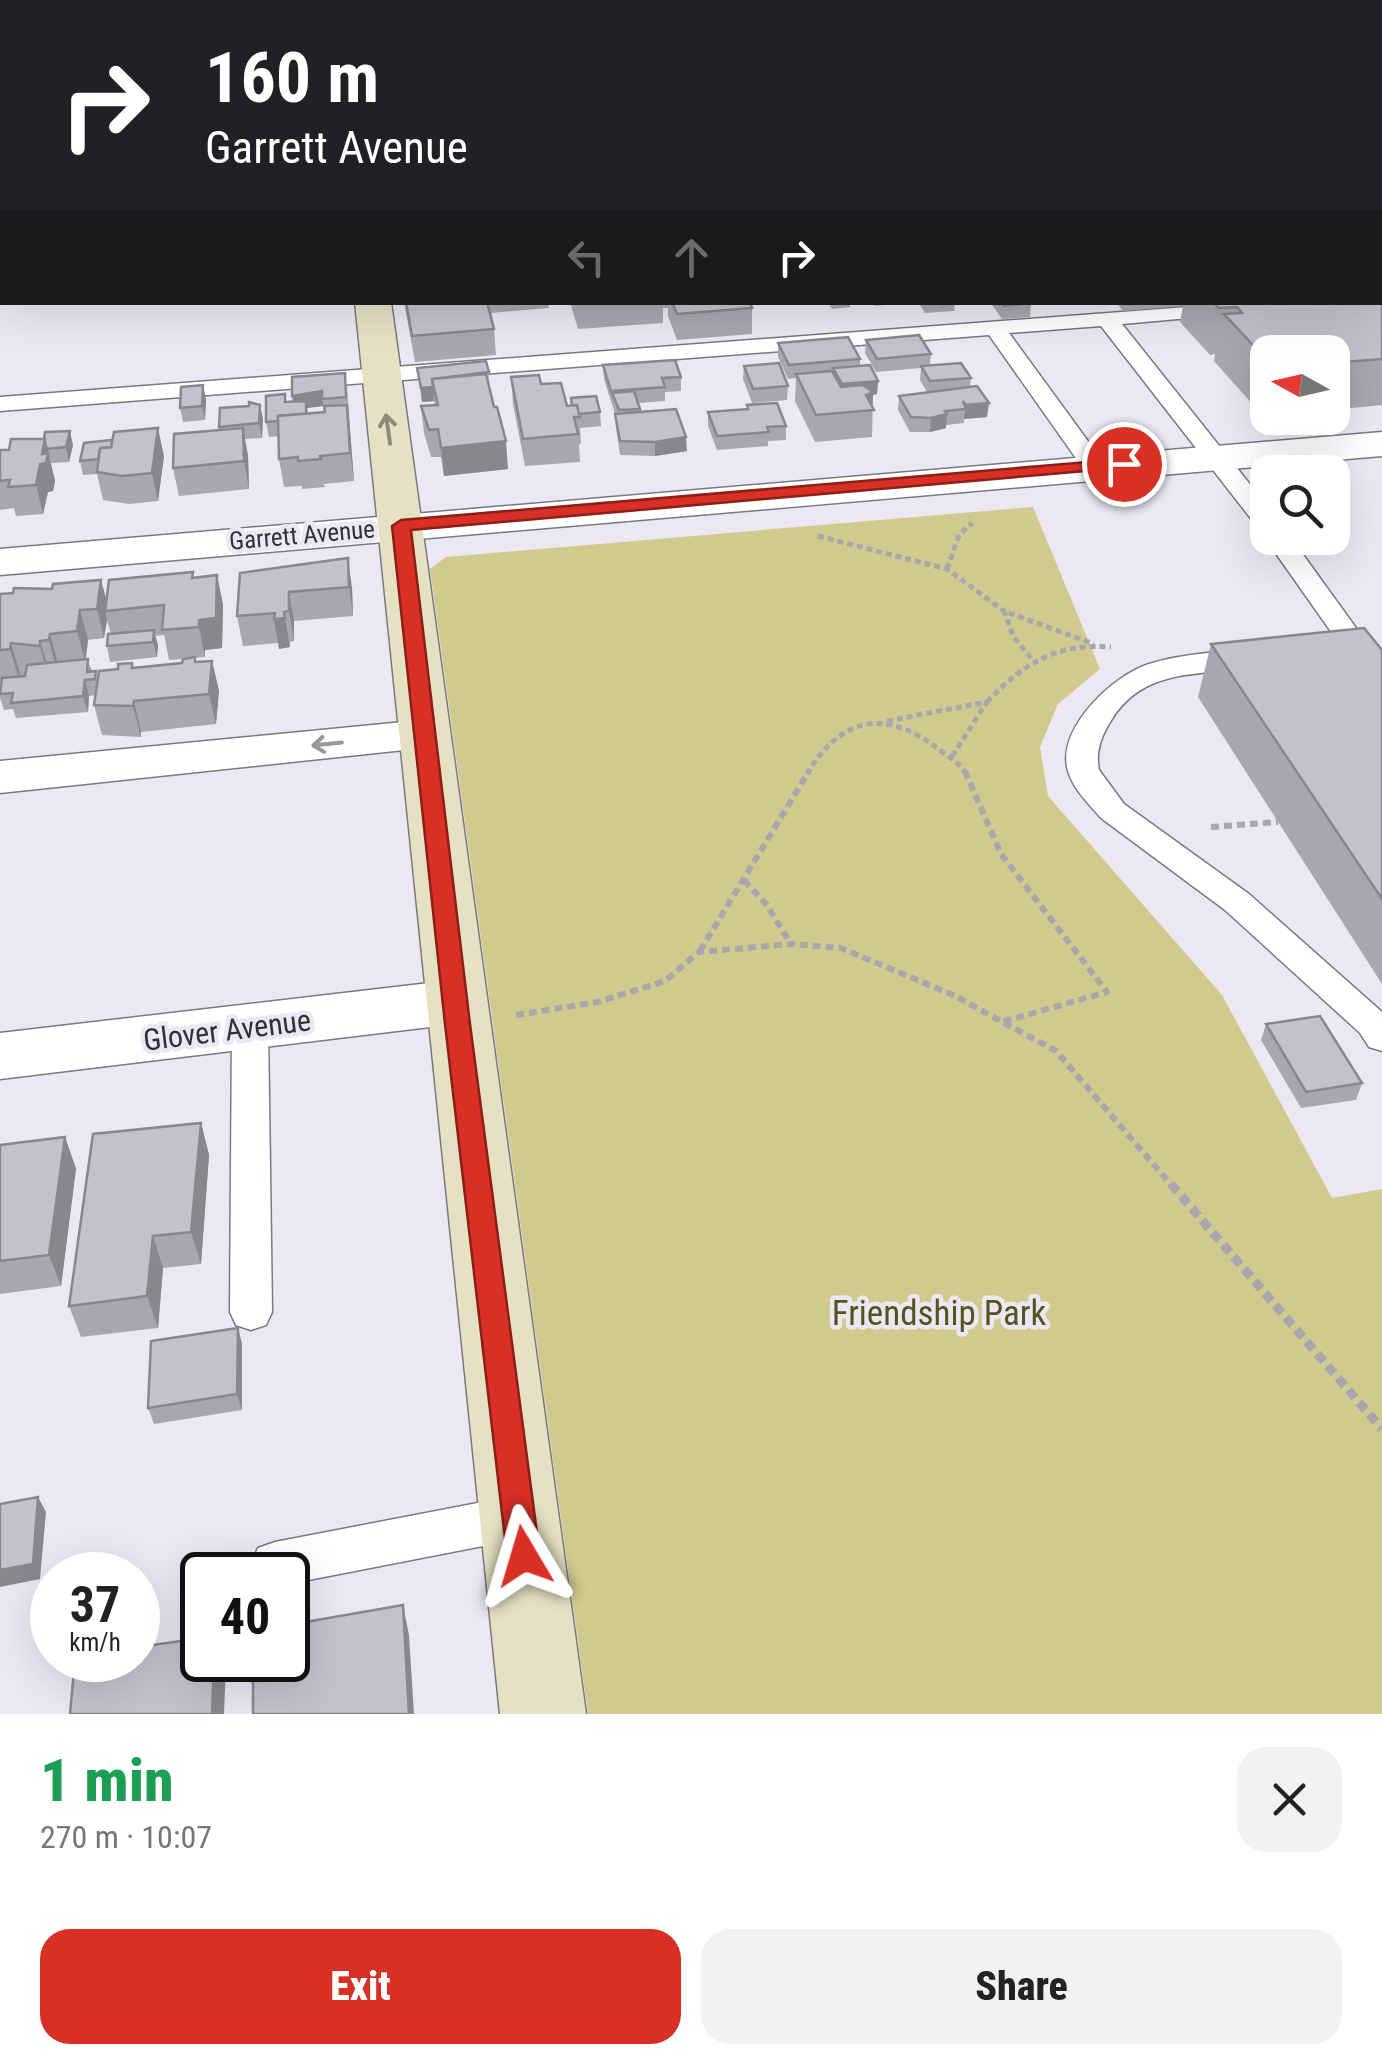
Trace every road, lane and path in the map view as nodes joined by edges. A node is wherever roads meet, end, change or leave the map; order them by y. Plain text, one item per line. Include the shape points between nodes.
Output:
1 (176, 0) edge
2 (189, 0) edge
3 (373, 305) edge
4 (1244, 309) edge
5 (1107, 319) junction
6 (994, 328) junction
7 (380, 373) junction
8 (0, 404) edge
9 (1382, 444) edge
10 (1217, 456) junction
11 (1094, 466) junction
12 (1250, 500) edge
13 (401, 526) junction
14 (816, 536) dead end
15 (1290, 555) edge
16 (0, 562) edge
17 (1004, 612) junction
18 (1095, 645) junction
19 (1358, 651) junction
20 (1320, 654) edge
21 (1281, 656) edge
22 (1031, 658) junction
23 (1151, 670) junction
24 (1382, 684) edge
25 (987, 702) junction
26 (886, 721) junction
27 (424, 734) junction
28 (951, 758) junction
29 (0, 777) edge
30 (1278, 822) dead end
31 (1196, 828) dead end
32 (744, 880) junction
33 (791, 944) junction
34 (699, 952) junction
35 (456, 1013) junction
36 (1002, 1022) junction
37 (250, 1027) junction
38 (1382, 1038) edge
39 (0, 1056) edge
40 (251, 1312) dead end
41 (1382, 1429) edge
42 (519, 1517) junction
43 (310, 1557) edge
44 (543, 1714) edge

1 - 2 lane
3 - 7 street
4 - 5 lane
5 - 6 lane
5 - 10 lane
6 - 7 lane
6 - 11 lane
7 - 8 lane
13 -> 7 street
9 - 10 street, Garrett Avenue
10 - 11 street, Garrett Avenue
10 - 12 lane
11 - 13 street, Garrett Avenue
13 - 16 street, Garrett Avenue
13 - 27 street
14 - 17 path via 947,568
15 - 19 lane
17 - 18 path
17 - 22 path via 1012,636
18 - 22 path
18 - 23 path via 1130,650
19 - 20 lane
19 - 24 lane
21 - 23 lane
22 - 25 path
23 - 38 lane via 1118,689 1101,711 1080,750 1086,776 1106,806 1234,900
25 - 26 path
25 - 28 path
26 - 28 path
26 - 32 path via 857,727 824,746
27 -> 29 street
27 - 35 street
28 - 36 path via 964,768 1001,854 1107,992
30 - 31 path
32 - 33 path
32 - 34 path
33 - 34 path
33 - 36 path via 841,948
34 - 35 path via 665,981 598,1002
35 - 37 street, Glover Avenue
35 - 42 street
36 - 41 path via 1056,1051
37 - 39 street, Glover Avenue
37 - 40 lane
42 - 43 lane
42 - 44 street

